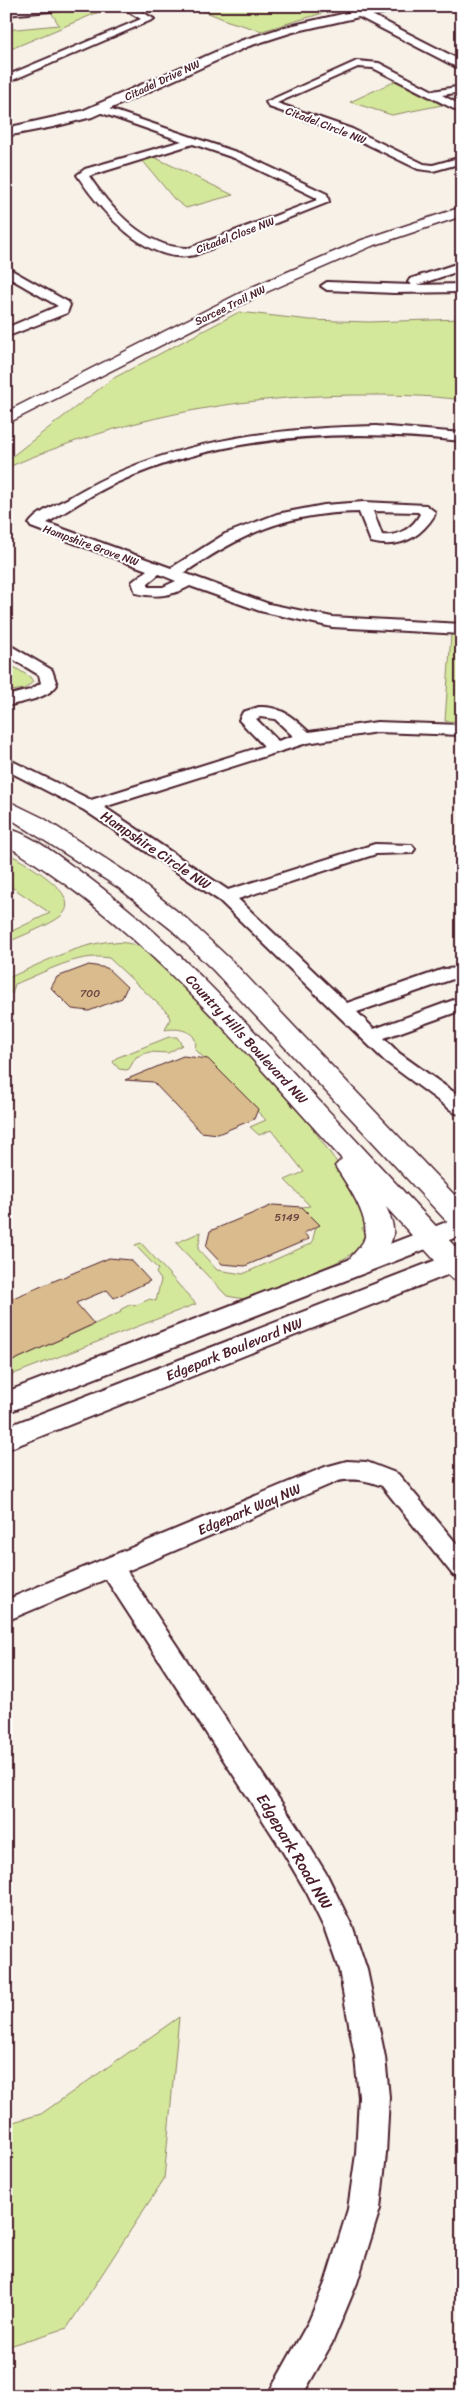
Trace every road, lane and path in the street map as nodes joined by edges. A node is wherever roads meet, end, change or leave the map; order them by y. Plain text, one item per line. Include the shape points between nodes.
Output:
1 (72, 6) edge
2 (124, 6) edge
3 (403, 6) edge
4 (364, 10) edge
5 (6, 12) edge
6 (462, 56) edge
7 (462, 66) edge
8 (6, 80) edge
9 (462, 89) edge
10 (462, 96) edge
11 (437, 97) junction
12 (100, 109) junction
13 (462, 110) edge
14 (6, 132) edge
15 (193, 141) junction
16 (462, 160) edge
17 (462, 202) edge
18 (462, 210) edge
19 (462, 266) edge
20 (6, 271) edge
21 (327, 286) dead end
22 (462, 288) edge
23 (394, 289) junction
24 (6, 333) edge
25 (6, 402) edge
26 (6, 419) edge
27 (462, 437) edge
28 (364, 506) dead end
29 (164, 572) junction
30 (188, 580) junction
31 (462, 629) edge
32 (6, 648) edge
33 (6, 700) edge
34 (462, 730) edge
35 (305, 738) junction
36 (275, 747) junction
37 (6, 763) edge
38 (90, 806) junction
39 (6, 807) edge
40 (6, 835) edge
41 (406, 849) dead end
42 (226, 897) junction
43 (462, 974) edge
44 (462, 1003) edge
45 (342, 1011) junction
46 (372, 1036) junction
47 (462, 1108) edge
48 (315, 1112) junction
49 (462, 1220) edge
50 (462, 1225) edge
51 (430, 1237) junction
52 (360, 1264) junction
53 (459, 1265) edge
54 (6, 1403) edge
55 (6, 1439) edge
56 (111, 1567) junction
57 (462, 1568) edge
58 (6, 1611) edge
59 (283, 2396) edge

1 - 5 street
2 - 8 street via 149,19
3 - 4 street, Citadel Drive NW
4 - 6 street
4 - 7 street
4 - 12 street, Citadel Drive NW via 224,51
9 - 11 street
10 - 11 street
11 - 13 street, Citadel Circle NW
11 - 16 street, Citadel Circle NW via 375,65 357,64 271,102 348,131 422,167 434,168
12 - 14 street, Citadel Drive NW via 48,125
12 - 15 street, Citadel Close NW
15 - 15 street, Citadel Close NW via 238,156 323,196 323,202 191,252 178,254 138,233 102,203 83,175
17 - 25 main road, Sarcee Trail NW via 350,240 253,278
18 - 26 main road, Sarcee Trail NW via 367,243 256,291
19 - 23 street
20 - 24 street via 64,305 63,310
21 - 23 street
22 - 23 street
27 - 29 street, Hampshire Grove NW via 359,430 248,440 146,465 111,480 36,524
28 - 29 street via 322,508 249,528
29 - 30 street, Hampshire Grove NW
29 - 30 street via 140,582 141,590 155,594 168,592
30 - 31 street, Hampshire Grove NW via 299,617 332,622
32 - 33 street via 46,673 49,685 36,693
34 - 35 street, Hampshire Circle NW via 377,727
35 - 36 street, Hampshire Circle NW
35 - 36 street via 275,712 263,711 249,716 247,720
36 - 38 street, Hampshire Circle NW
37 - 38 street
38 - 42 street, Hampshire Circle NW
39 - 49 main road via 119,878 180,925 223,966
40 - 48 main road, Country Hills Boulevard NW via 67,872 156,944
41 - 42 street via 375,849
42 - 45 street, Hampshire Circle NW
43 - 45 street via 451,973
44 - 46 street
45 - 46 street, Hampshire Circle NW
46 - 47 street, Hampshire Circle NW via 392,1058
48 - 51 main road, Country Hills Boulevard NW
48 - 52 main road via 368,1199 378,1223 379,1235
50 - 51 street
51 - 52 street
51 - 53 main road, Country Hills Boulevard NW
52 - 54 street
53 - 55 street, Edgepark Boulevard NW
56 - 57 street, Edgepark Way NW via 333,1473 348,1470 367,1471 390,1480
56 - 58 street, Edgepark Way NW
56 - 59 street, Edgepark Road NW via 318,1884 339,1928 353,1970 370,2057 374,2097 364,2209 341,2283 321,2332

